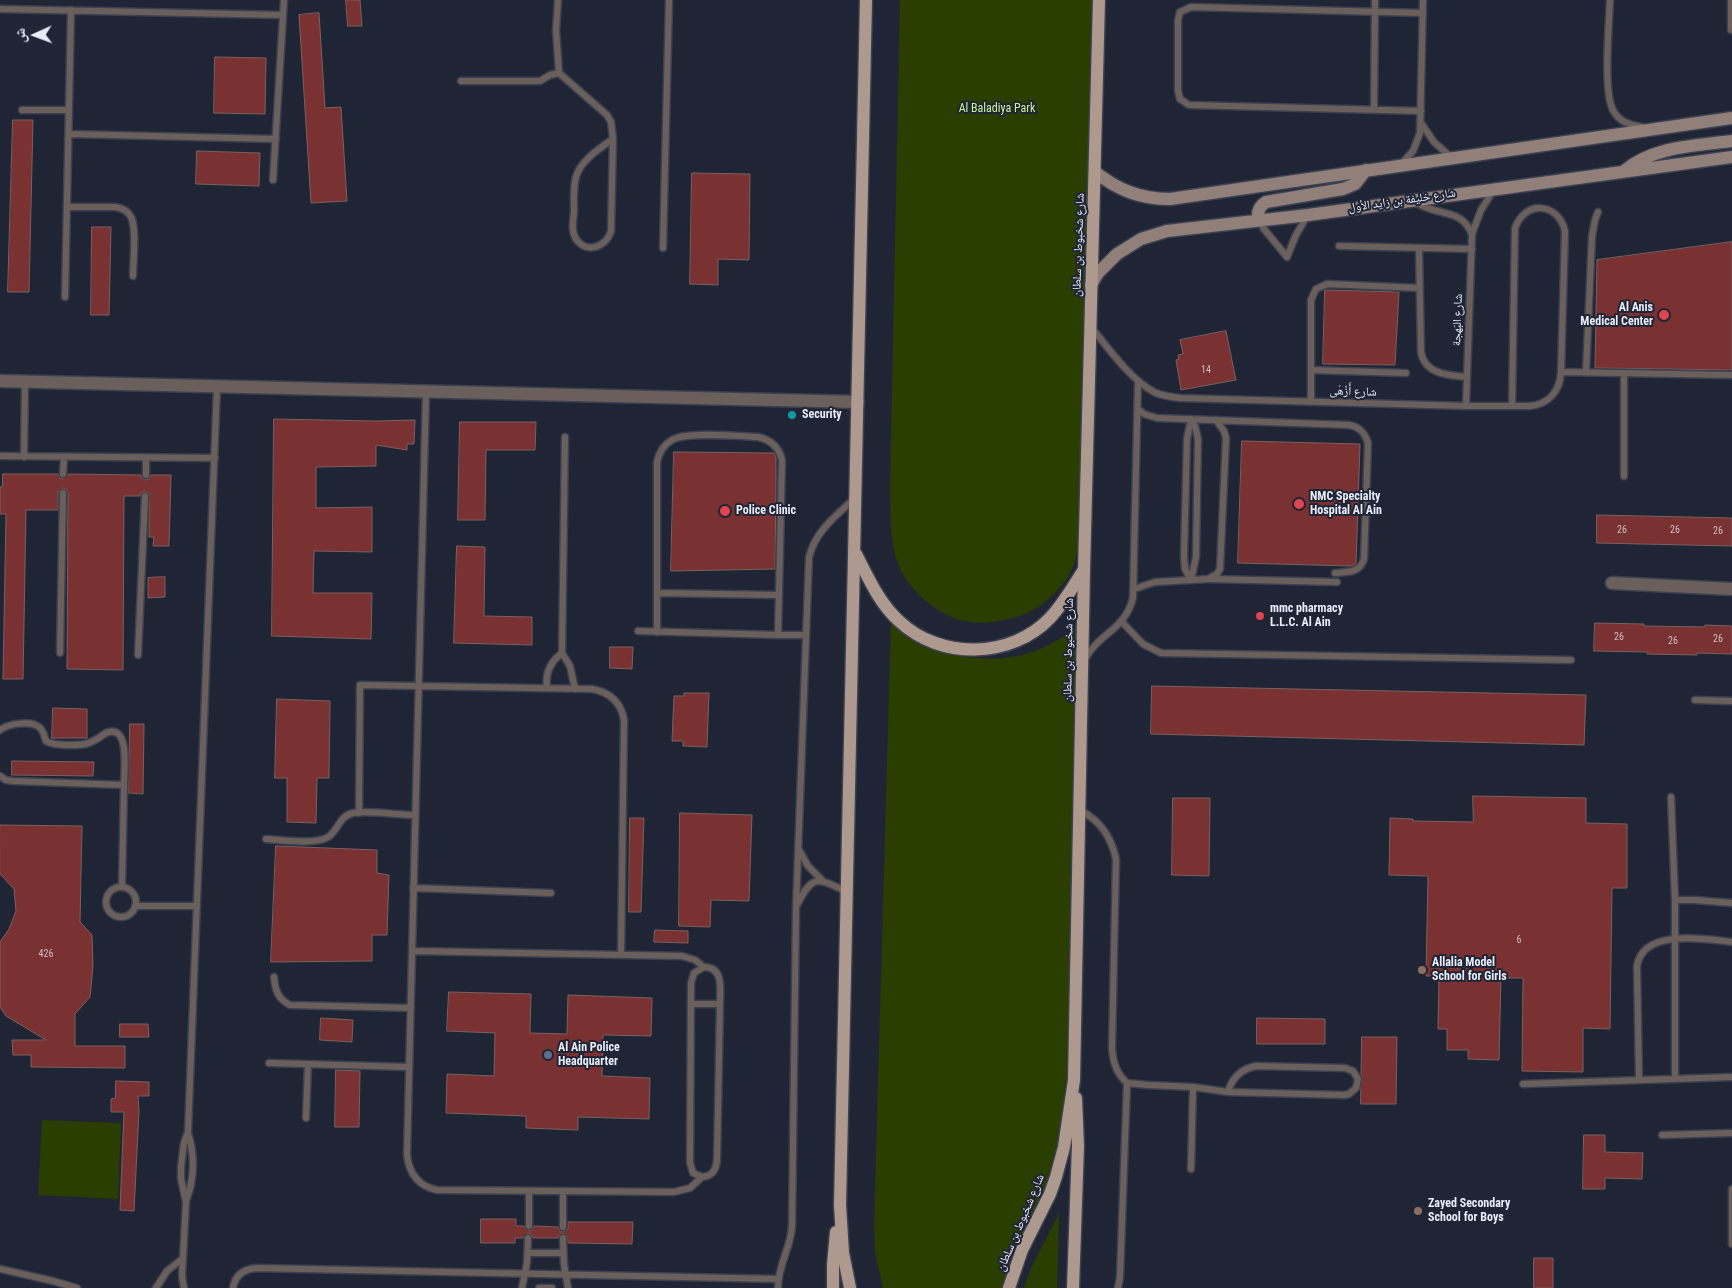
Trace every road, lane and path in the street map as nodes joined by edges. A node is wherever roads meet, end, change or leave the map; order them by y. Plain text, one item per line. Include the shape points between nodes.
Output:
1 (284, 0) edge
2 (558, 0) edge
3 (669, 0) edge
4 (866, 0) edge
5 (1099, 0) edge
6 (1375, 0) edge
7 (1423, 0) edge
8 (1610, 0) edge
9 (1731, 0) edge
10 (0, 8) edge
11 (71, 10) junction
12 (1375, 12) junction
13 (1423, 13) junction
14 (283, 14) junction
15 (1731, 30) dead end
16 (559, 73) junction
17 (461, 81) dead end
18 (22, 110) dead end
19 (69, 110) junction
20 (1374, 110) junction
21 (1421, 111) junction
22 (1732, 118) edge
23 (1421, 123) junction
24 (1654, 129) junction
25 (69, 134) junction
26 (276, 139) junction
27 (613, 139) junction
28 (1732, 141) edge
29 (1732, 157) edge
30 (1451, 158) junction
31 (1400, 165) junction
32 (1366, 170) junction
33 (1094, 172) junction
34 (1622, 172) junction
35 (273, 180) dead end
36 (1495, 188) junction
37 (1411, 199) junction
38 (67, 207) junction
39 (1598, 212) dead end
40 (1308, 214) junction
41 (1258, 220) junction
42 (1472, 234) junction
43 (1338, 246) dead end
44 (663, 248) dead end
45 (1419, 248) junction
46 (1472, 249) junction
47 (133, 276) dead end
48 (1092, 285) junction
49 (1420, 288) junction
50 (65, 297) dead end
51 (1090, 326) junction
52 (1311, 370) junction
53 (1561, 372) junction
54 (1586, 372) junction
55 (1406, 373) dead end
56 (1624, 373) junction
57 (1732, 375) edge
58 (1467, 377) junction
59 (1138, 380) junction
60 (0, 381) edge
61 (25, 382) junction
62 (217, 386) junction
63 (426, 391) junction
64 (858, 402) junction
65 (1311, 402) junction
66 (1466, 406) junction
67 (1512, 406) junction
68 (1139, 410) junction
69 (1191, 419) junction
70 (1216, 420) junction
71 (565, 438) dead end
72 (0, 456) edge
73 (24, 457) junction
74 (64, 457) junction
75 (146, 458) junction
76 (214, 458) junction
77 (63, 474) dead end
78 (146, 475) dead end
79 (1624, 476) dead end
80 (63, 493) dead end
81 (145, 496) dead end
82 (856, 497) junction
83 (855, 552) junction
84 (1084, 570) junction
85 (1335, 573) dead end
86 (1208, 579) junction
87 (1191, 580) junction
88 (1337, 582) dead end
89 (1612, 583) dead end
90 (1134, 589) junction
91 (1732, 589) edge
92 (658, 593) junction
93 (779, 595) junction
94 (1122, 622) junction
95 (638, 631) dead end
96 (657, 632) junction
97 (778, 635) junction
98 (806, 635) junction
99 (60, 653) dead end
100 (562, 653) junction
101 (138, 655) dead end
102 (1571, 660) dead end
103 (1082, 664) junction
104 (419, 686) junction
105 (547, 688) junction
106 (574, 689) junction
107 (1695, 700) dead end
108 (1732, 701) edge
109 (0, 730) edge
110 (0, 776) edge
111 (124, 785) junction
112 (1671, 797) dead end
113 (1080, 810) junction
114 (359, 813) junction
115 (415, 815) junction
116 (266, 840) dead end
117 (798, 849) junction
118 (822, 880) junction
119 (122, 887) junction
120 (413, 888) junction
121 (847, 892) junction
122 (551, 893) dead end
123 (1674, 900) junction
124 (1732, 903) edge
125 (135, 906) junction
126 (197, 906) junction
127 (796, 908) junction
128 (1674, 938) junction
129 (1732, 942) edge
130 (412, 951) junction
131 (621, 955) junction
132 (704, 967) junction
133 (274, 977) dead end
134 (691, 1004) junction
135 (720, 1004) junction
136 (411, 1008) junction
137 (269, 1063) dead end
138 (308, 1064) junction
139 (409, 1067) junction
140 (1732, 1077) edge
141 (1675, 1079) junction
142 (1074, 1080) junction
143 (1639, 1080) junction
144 (1127, 1083) junction
145 (1523, 1084) dead end
146 (1193, 1087) junction
147 (1228, 1092) junction
148 (306, 1118) dead end
149 (188, 1132) junction
150 (1732, 1134) edge
151 (1662, 1135) dead end
152 (1191, 1169) dead end
153 (702, 1177) junction
154 (1732, 1189) edge
155 (529, 1191) junction
156 (563, 1191) junction
157 (186, 1202) junction
158 (840, 1205) junction
159 (528, 1226) dead end
160 (563, 1227) dead end
161 (528, 1238) dead end
162 (563, 1238) dead end
163 (1732, 1244) edge
164 (528, 1253) junction
165 (563, 1254) junction
166 (182, 1259) junction
167 (0, 1269) edge
168 (526, 1274) junction
169 (565, 1274) junction
170 (778, 1279) junction
171 (77, 1288) edge
172 (156, 1288) edge
173 (184, 1288) edge
174 (233, 1288) edge
175 (522, 1288) edge
176 (539, 1288) edge
177 (552, 1288) edge
178 (568, 1288) edge
179 (778, 1288) edge
180 (833, 1288) edge
181 (850, 1288) edge
182 (1009, 1288) edge
183 (1073, 1288) edge
184 (1118, 1288) edge

1 - 14 lane
2 - 16 lane
3 - 44 lane
4 - 64 main road
5 - 33 main road, شارع شخبوط بن سلطان
6 - 12 lane
7 - 13 lane
8 - 24 lane via 1610,103 1626,123
9 - 15 lane
10 - 11 lane
11 - 14 lane
11 - 19 lane
12 - 13 lane
12 - 20 lane
12 - 20 lane via 1191,7 1180,12 1178,20 1178,91 1186,103
13 - 21 lane
14 - 26 lane
16 - 17 lane via 540,81
16 - 27 lane via 606,115 611,122
18 - 19 lane
19 - 25 lane
20 - 21 lane
21 - 23 lane
22 - 24 main road
23 - 30 lane
23 - 31 lane via 1413,151
24 - 30 main road
25 - 26 lane
25 - 38 lane
26 - 35 lane
27 - 27 lane via 611,231 603,244 587,247 573,233 575,180 583,164
28 - 34 main road via 1657,153
29 - 34 main road, شارع خليفة بن زايد الأول
30 - 31 main road
31 - 32 main road
32 - 33 main road via 1170,199 1124,192
32 - 41 main road via 1355,184 1343,189 1266,202 1258,211
33 - 48 main road, شارع شخبوط بن سلطان
34 - 36 main road, شارع خليفة بن زايد الأول
36 - 37 main road, شارع خليفة بن زايد الأول
36 - 42 lane, شارع البَهجة via 1481,210
37 - 40 main road, شارع خليفة بن زايد الأول
37 - 42 lane via 1428,209 1461,218
38 - 47 lane via 115,207 128,213 134,228
38 - 50 lane
39 - 54 lane via 1592,236
40 - 41 main road, شارع خليفة بن زايد الأول
40 - 41 lane via 1287,257
41 - 48 main road, شارع خليفة بن زايد الأول via 1167,231 1147,237 1117,254 1098,273
42 - 46 lane, شارع البَهجة
43 - 45 lane
45 - 46 lane
45 - 49 lane
46 - 58 lane, شارع البَهجة
48 - 51 main road, شارع شخبوط بن سلطان
49 - 52 lane via 1327,284 1316,288 1311,300
49 - 58 lane via 1423,360 1438,373
51 - 59 lane, شارع أَزْهَى
51 - 84 main road, شارع شخبوط بن سلطان
52 - 55 lane
52 - 65 lane
53 - 54 lane
53 - 67 lane, شارع أَزْهَى via 1559,385 1548,400 1536,405
53 - 67 lane via 1565,230 1556,214 1538,208 1526,212 1516,228
54 - 56 lane
56 - 57 lane
56 - 79 lane
58 - 66 lane, شارع البَهجة
59 - 65 lane, شارع أَزْهَى via 1162,396
59 - 68 lane
60 - 61 street
61 - 62 street
61 - 73 lane
62 - 63 street
62 - 76 lane
63 - 64 street
63 - 104 lane
64 - 82 main road
65 - 66 lane, شارع أَزْهَى
66 - 67 lane, شارع أَزْهَى
68 - 69 lane via 1157,418
68 - 90 lane
69 - 70 lane
69 - 87 lane via 1187,439 1184,557 1185,569
69 - 87 lane via 1198,440 1196,562
70 - 85 lane via 1349,424 1364,433 1368,443 1363,564 1357,570
70 - 86 lane via 1226,438 1220,563 1217,574
71 - 100 lane
72 - 73 lane
73 - 74 lane
74 - 75 lane
74 - 77 lane
75 - 76 lane
75 - 78 lane
76 - 126 lane
80 - 99 lane
81 - 101 lane
82 - 83 main road
82 - 98 lane via 821,530 811,547
83 - 84 main road via 880,599 899,622 932,642 965,650 999,647 1034,631 1062,604
83 - 121 main road
84 - 103 main road, شارع شخبوط بن سلطان
86 - 87 lane
86 - 88 lane
87 - 90 lane via 1155,582
89 - 91 street
90 - 94 lane via 1131,607
92 - 93 lane
92 - 93 lane via 657,462 666,443 686,435 758,437 770,441 778,449 782,460
92 - 96 lane
93 - 97 lane
94 - 102 lane via 1143,644 1161,653
94 - 103 lane via 1099,640
95 - 96 lane
96 - 97 lane
97 - 98 lane
98 - 117 lane
100 - 105 lane via 548,668
100 - 106 lane via 570,666
103 - 113 main road, شارع شخبوط بن سلطان
104 - 105 lane
104 - 114 lane via 360,685
104 - 115 lane
105 - 106 lane
106 - 131 lane via 592,689 607,694 623,711
107 - 108 lane
109 - 111 lane via 34,724 42,730 46,741 53,744 86,744 106,732 114,732 121,736 124,744
110 - 111 lane via 13,781
111 - 119 lane
112 - 123 lane
113 - 142 main road, شارع شخبوط بن سلطان
113 - 144 lane via 1107,833 1116,859 1112,1048 1119,1075
114 - 115 lane
114 - 116 lane via 343,818 334,832 324,839
115 - 120 lane
117 - 118 lane
117 - 127 lane
118 - 121 lane
118 - 127 lane via 807,886
119 - 125 lane via 131,891
119 - 125 lane via 108,893 106,903 110,913 125,916
120 - 122 lane
120 - 130 lane
121 - 158 main road
123 - 124 lane
123 - 128 lane
125 - 126 lane
126 - 149 lane
127 - 170 lane via 792,1226
128 - 129 lane
128 - 141 lane
128 - 143 lane via 1649,946 1638,960
130 - 131 lane
130 - 136 lane
131 - 132 lane via 682,956
132 - 134 lane via 692,977
132 - 135 lane via 714,970 720,978
133 - 136 lane via 279,997 290,1005
134 - 135 lane
134 - 153 lane via 690,1163 693,1172
135 - 153 lane via 717,1160 715,1171
136 - 139 lane
137 - 138 lane
138 - 139 lane
138 - 148 lane
139 - 155 lane via 407,1155 410,1170 419,1182 437,1190
140 - 141 lane
141 - 143 lane
142 - 182 main road, شارع شخبوط بن سلطان via 1056,1177 1022,1250
142 - 183 main road via 1078,1146
143 - 145 lane
144 - 146 lane
144 - 184 lane
146 - 147 lane
146 - 152 lane
147 - 147 lane via 1344,1095 1356,1088 1358,1079 1345,1068 1256,1066 1238,1074
149 - 157 lane via 181,1167
149 - 157 lane via 194,1167
150 - 151 lane
153 - 156 lane via 690,1188 674,1192
154 - 163 lane
155 - 156 lane
155 - 159 lane
156 - 160 lane
157 - 166 lane
158 - 180 main road via 834,1245
158 - 181 main road via 843,1253
161 - 164 lane
162 - 165 lane
164 - 165 lane
164 - 168 lane
165 - 169 lane
166 - 172 lane via 167,1271
166 - 173 lane
167 - 171 lane
168 - 169 lane
168 - 174 lane via 250,1268 239,1274
168 - 175 lane
169 - 170 lane
169 - 178 lane
170 - 179 lane
176 - 177 lane

